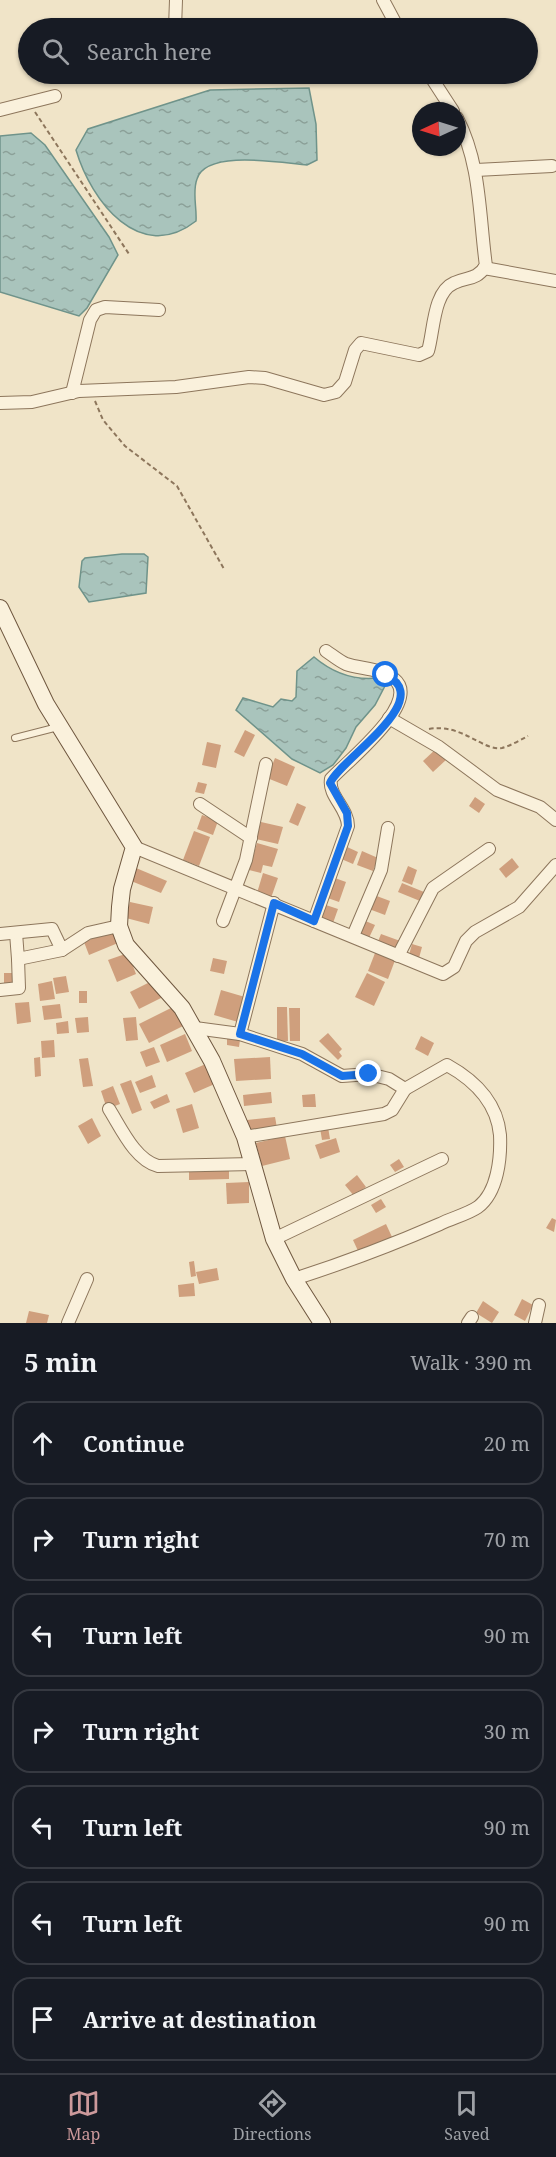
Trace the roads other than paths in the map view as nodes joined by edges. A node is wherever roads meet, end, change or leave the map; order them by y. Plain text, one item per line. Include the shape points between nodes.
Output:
1 (176, 0) edge
2 (383, 0) edge
3 (175, 18) edge
4 (393, 18) edge
5 (435, 84) edge
6 (55, 96) dead end
7 (447, 102) edge
8 (0, 110) edge
9 (466, 137) edge
10 (552, 166) dead end
11 (476, 170) junction
12 (484, 268) junction
13 (556, 281) edge
14 (159, 310) dead end
15 (72, 393) junction
16 (0, 403) edge
17 (0, 608) edge
18 (326, 651) dead end
19 (389, 718) junction
20 (61, 726) junction
21 (15, 738) dead end
22 (266, 764) dead end
23 (200, 804) dead end
24 (556, 820) edge
25 (388, 828) dead end
26 (251, 838) junction
27 (134, 847) junction
28 (489, 849) dead end
29 (556, 866) edge
30 (237, 888) junction
31 (274, 903) junction
32 (223, 921) dead end
33 (314, 921) junction
34 (119, 926) junction
35 (16, 933) junction
36 (0, 934) edge
37 (353, 936) junction
38 (62, 950) junction
39 (398, 956) junction
40 (18, 959) junction
41 (0, 990) edge
42 (195, 1028) junction
43 (240, 1034) junction
44 (405, 1089) junction
45 (109, 1109) dead end
46 (245, 1137) junction
47 (442, 1159) dead end
48 (253, 1164) junction
49 (274, 1239) junction
50 (87, 1279) dead end
51 (294, 1280) junction
52 (539, 1305) dead end
53 (68, 1323) edge
54 (322, 1323) edge
55 (536, 1323) edge

1 - 3 street
2 - 4 street
5 - 7 street
6 - 8 street
9 - 11 street
10 - 11 street
11 - 12 street
12 - 13 street
12 - 15 street via 478,276 455,282 441,293 428,351 418,355 361,343 345,382 336,392 324,395 249,377 176,387
14 - 15 street via 96,310
15 - 16 street via 32,402
17 - 20 street via 46,704
18 - 19 street via 344,663 394,678 402,693 401,702
19 - 24 street via 439,747 497,790 540,807
19 - 33 street via 331,779 333,792 347,813 348,826
20 - 21 lane
20 - 27 street
22 - 26 street
23 - 26 street
25 - 37 street via 381,870
26 - 30 street
27 - 30 street
27 - 34 street via 122,889
28 - 39 street via 433,888
29 - 39 street via 519,907 475,932 447,974
30 - 31 street
30 - 32 street
31 - 33 street
31 - 43 street
33 - 37 street
34 - 38 street via 88,933
34 - 42 street via 126,945 162,983
35 - 36 street
35 - 38 street via 52,928
35 - 40 street
37 - 39 street
38 - 40 street
40 - 41 street via 19,988
42 - 43 street
42 - 46 street
43 - 44 street via 302,1054 342,1076 369,1074 389,1079
44 - 46 street via 392,1110 384,1114
44 - 51 street via 447,1065 464,1074 492,1104 501,1150 492,1186 479,1206 404,1240
45 - 48 street via 149,1163
46 - 48 street
47 - 49 street
48 - 49 street
49 - 51 street
50 - 53 street
51 - 54 street
52 - 55 street

